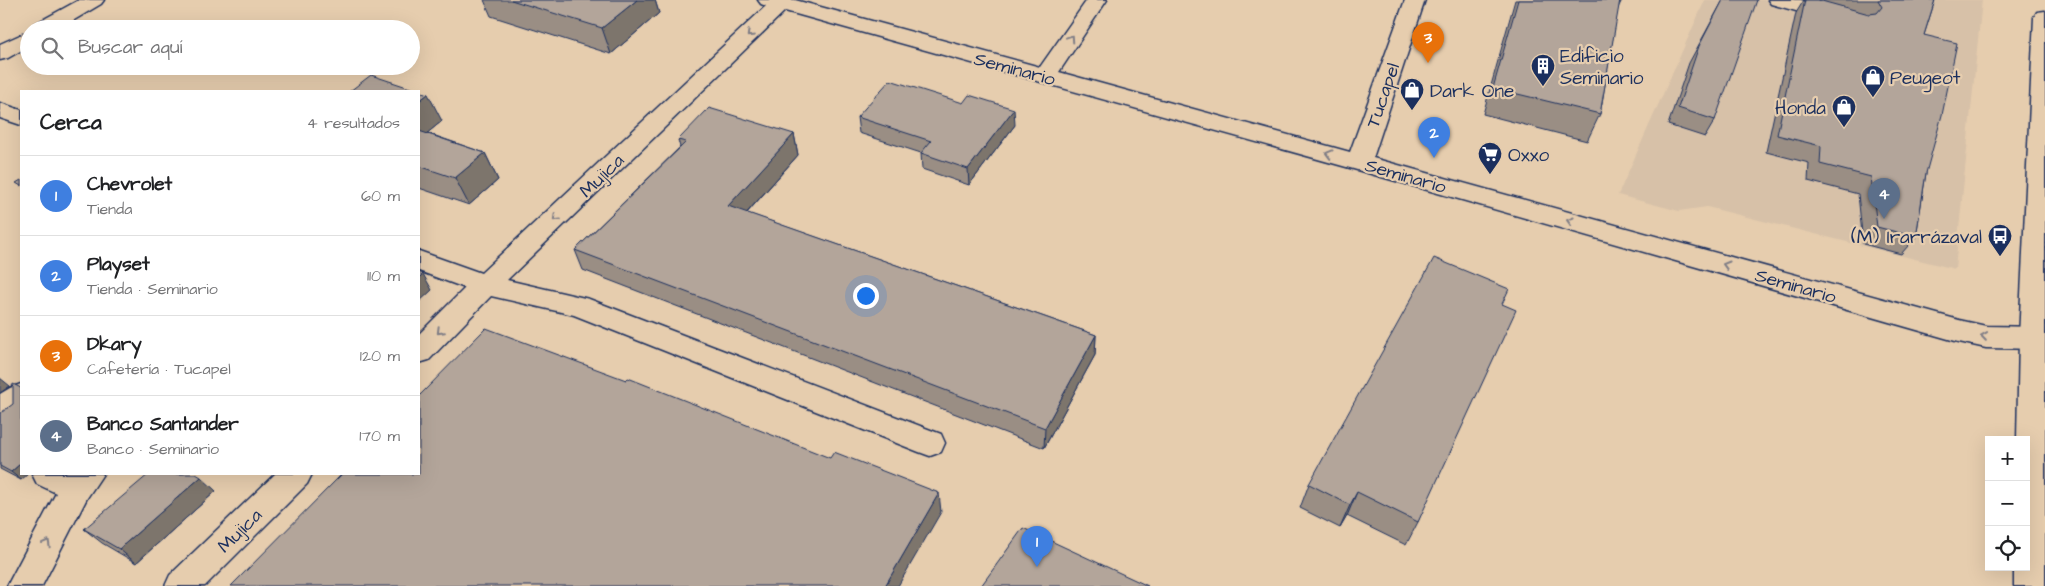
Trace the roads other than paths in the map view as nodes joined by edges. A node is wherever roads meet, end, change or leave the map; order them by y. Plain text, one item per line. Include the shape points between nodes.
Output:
1 (94, 0) edge
2 (1097, 0) edge
3 (1415, 0) edge
4 (1778, 0) edge
5 (778, 1) edge
6 (2045, 17) edge
7 (59, 20) edge
8 (1858, 23) edge
9 (20, 42) edge
10 (0, 53) edge
11 (1045, 76) junction
12 (0, 110) edge
13 (20, 118) edge
14 (1359, 162) junction
15 (420, 261) edge
16 (486, 286) junction
17 (2039, 338) edge
18 (420, 351) edge
19 (20, 397) edge
20 (0, 410) edge
21 (930, 444) dead end
22 (295, 475) edge
23 (71, 478) edge
24 (24, 586) edge
25 (182, 586) edge
26 (2031, 586) edge

1 - 7 street
11 -> 2 street
3 - 14 street, Tucapel
4 - 8 street
5 - 11 street, Seminario
5 -> 16 street, Mujica
6 - 17 street
9 - 10 street
14 -> 11 street, Seminario
12 - 13 street
17 -> 14 street, Seminario via 1986,337 1959,331
15 - 16 street
16 -> 18 street, Mujica
16 - 21 street via 579,306
17 - 26 street
19 - 20 street
22 - 25 street, Mujica
24 -> 23 street

